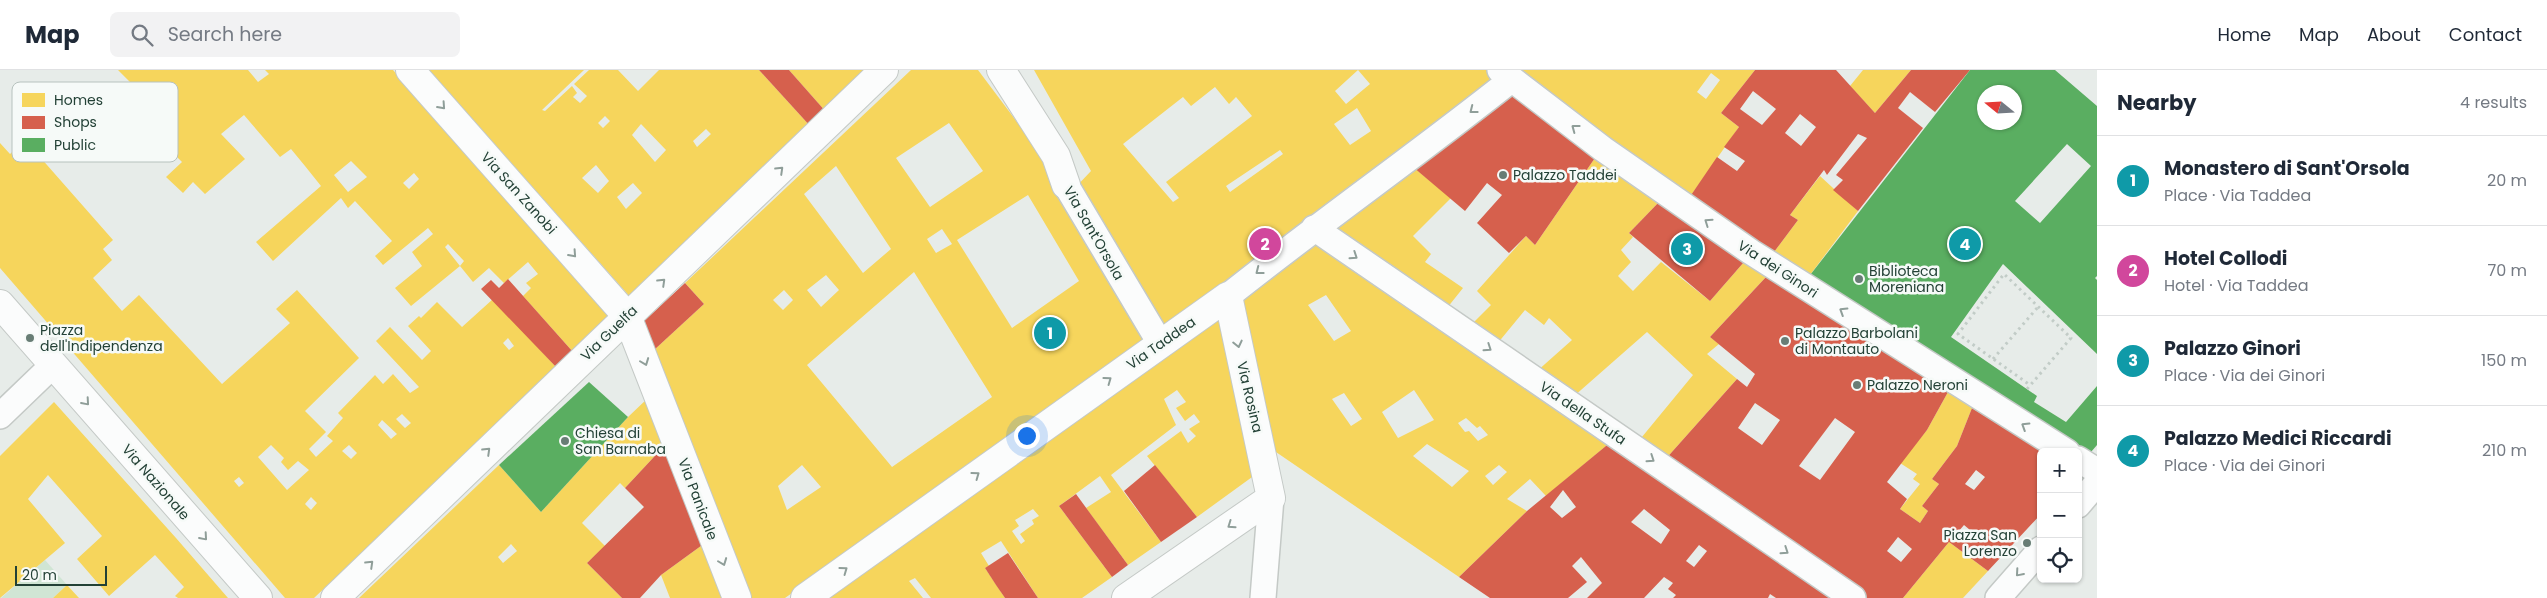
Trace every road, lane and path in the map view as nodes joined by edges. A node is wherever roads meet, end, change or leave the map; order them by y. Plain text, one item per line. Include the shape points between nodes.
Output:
1 (410, 70) edge
2 (884, 70) edge
3 (1002, 70) edge
4 (1506, 75) edge
5 (1066, 185) joint
6 (1314, 228) junction
7 (1228, 296) junction
8 (0, 304) edge
9 (2038, 307) junction
10 (627, 316) junction
11 (1160, 343) junction
12 (1994, 359) junction
13 (53, 365) junction
14 (2030, 385) junction
15 (2027, 390) dead end
16 (0, 416) edge
17 (2061, 448) edge
18 (2082, 462) edge
19 (2097, 471) edge
20 (2097, 483) edge
21 (1271, 498) junction
22 (2082, 500) edge
23 (2037, 554) edge
24 (258, 598) edge
25 (334, 598) edge
26 (737, 598) edge
27 (805, 598) edge
28 (1126, 598) edge
29 (1263, 598) edge
30 (1853, 598) edge
31 (1998, 598) edge

1 -> 10 street, Via San Zanobi
10 -> 2 street, Via Guelfa
3 - 5 street, Via Sant'Orsola via 1056,156
4 -> 6 street, Via Taddea via 1424,149
17 -> 4 street, Via dei Ginori via 1751,252 1603,149
5 - 11 street, Via Sant'Orsola
6 -> 7 street, Via Taddea
6 -> 30 street, Via della Stufa
7 - 11 street, Via Taddea
7 -> 21 street, Via Rosina
8 - 13 street
9 - 12 path
9 - 12 path via 2004,274 1958,334
9 - 14 path via 2071,338
25 -> 10 street, Via Guelfa
10 -> 26 street, Via Panicale
27 -> 11 street, Via Taddea
12 - 14 path
13 - 16 street
13 -> 24 street, Via Nazionale
14 - 15 path
18 - 19 street
20 - 22 street
21 -> 28 street
21 - 29 street
23 -> 31 street

